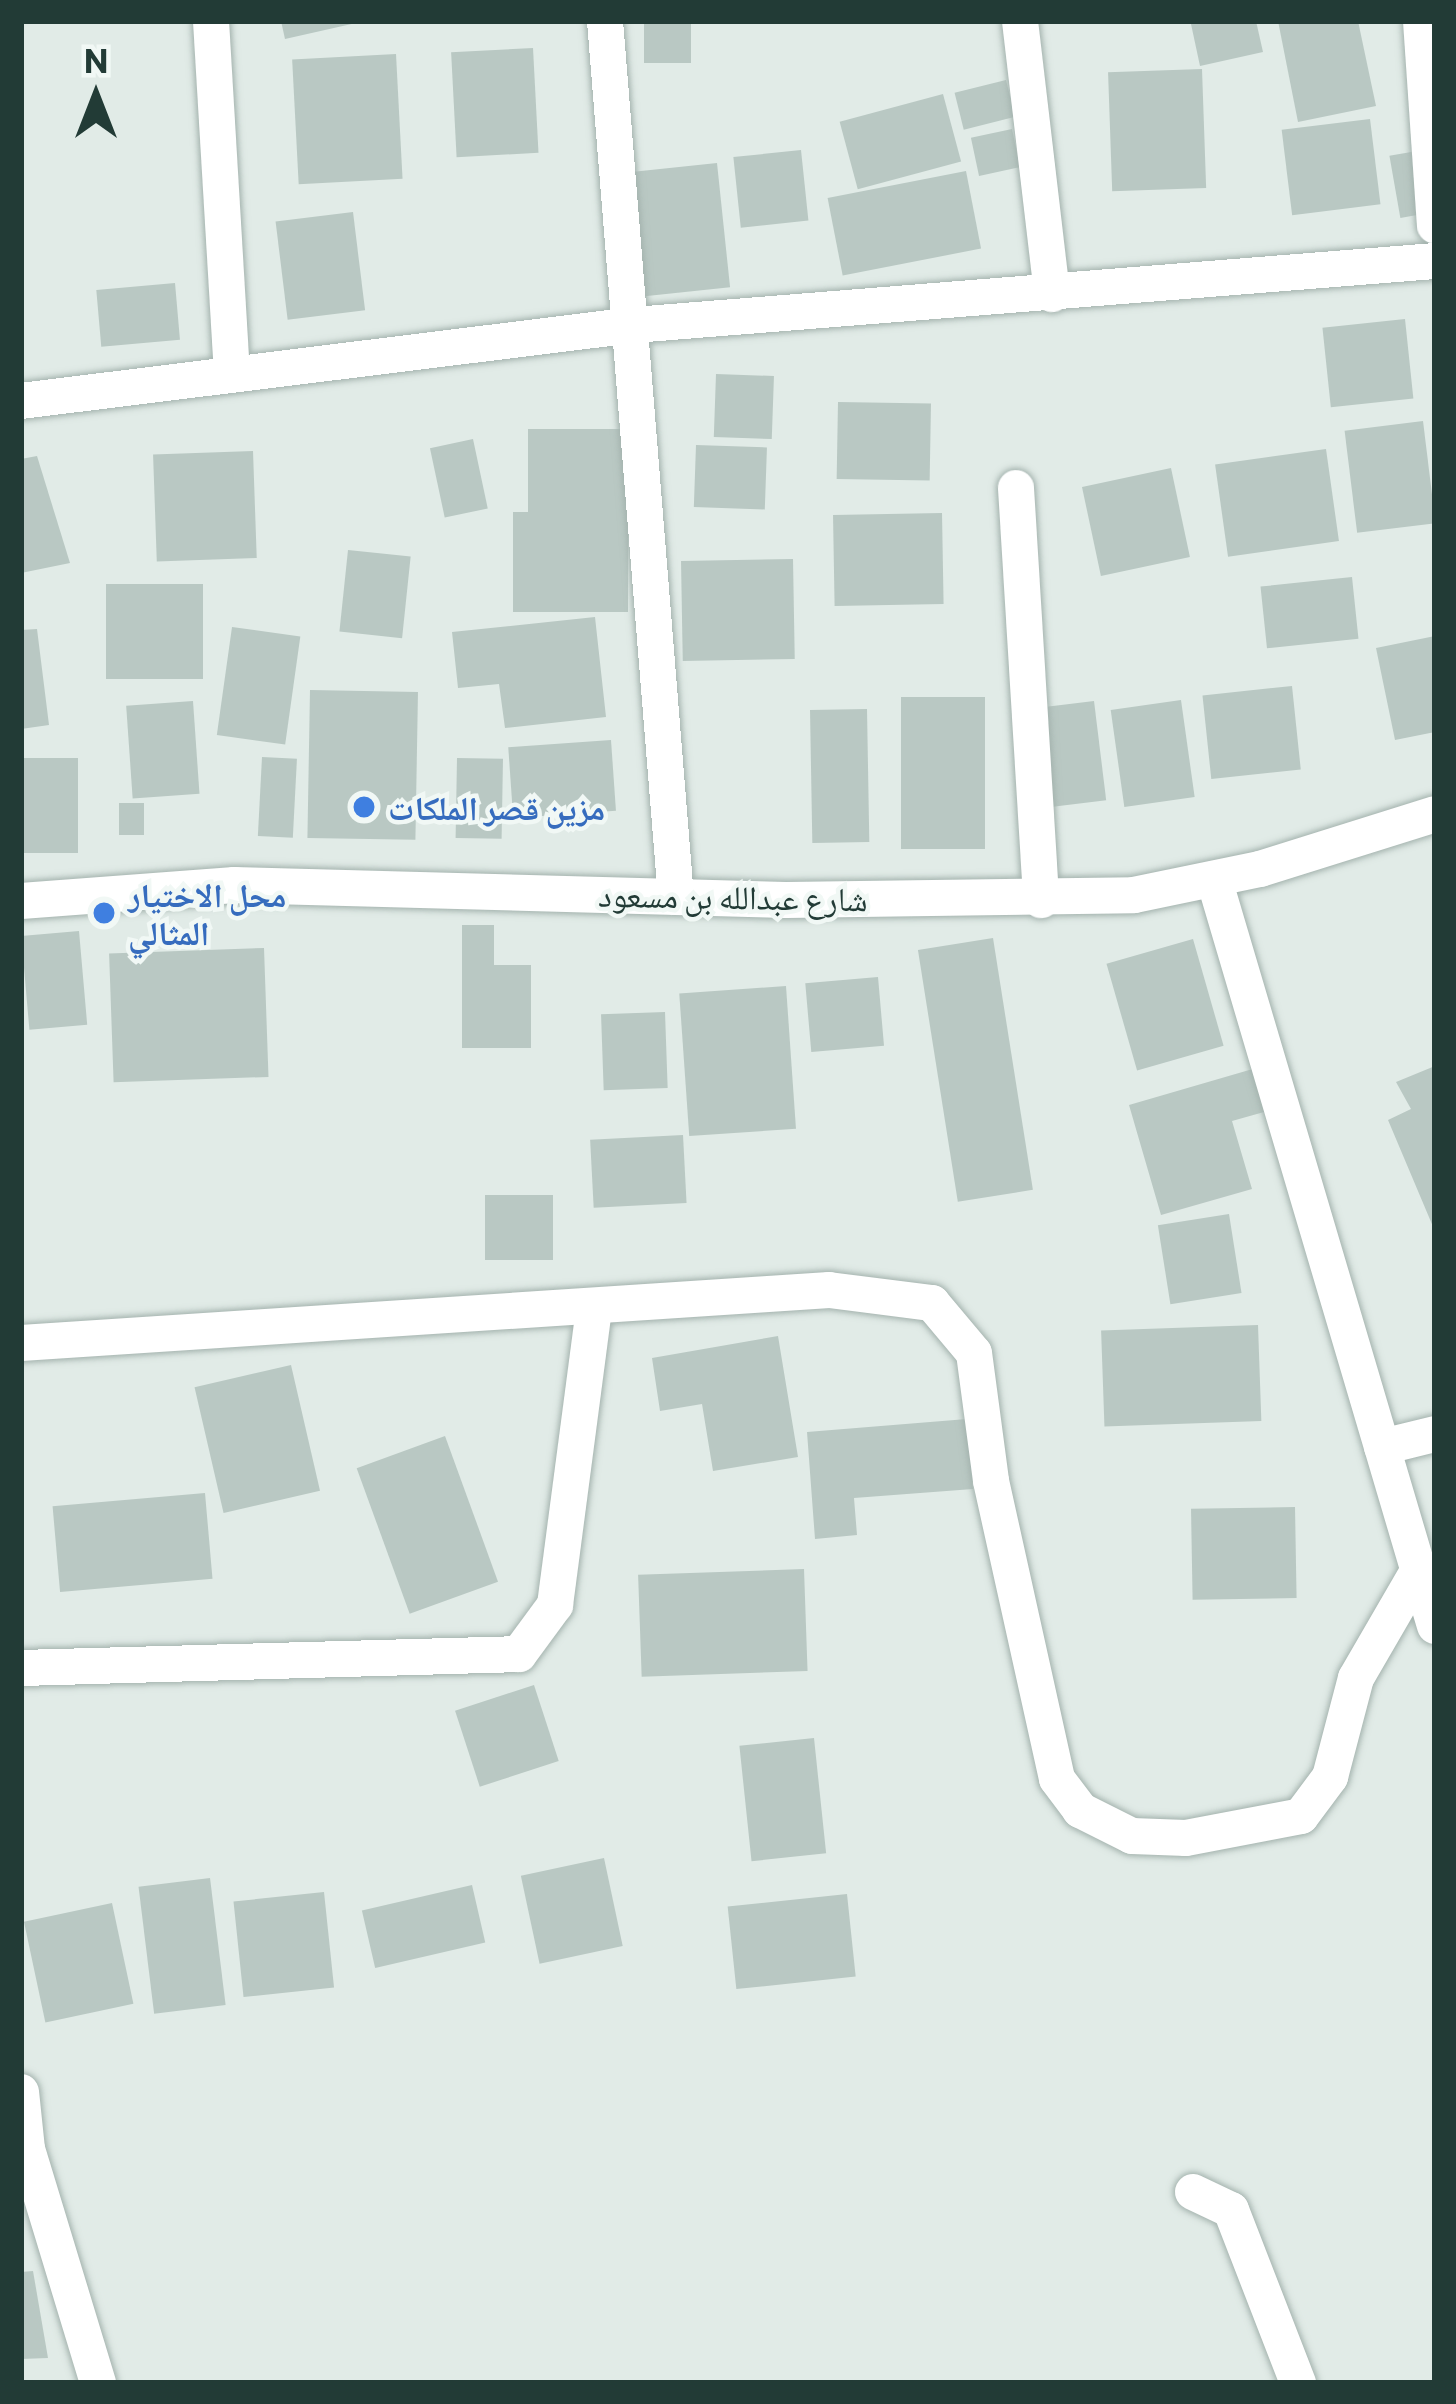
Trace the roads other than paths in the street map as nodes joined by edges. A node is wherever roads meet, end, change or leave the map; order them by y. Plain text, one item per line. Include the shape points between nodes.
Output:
1 (211, 21) edge
2 (605, 21) edge
3 (1020, 21) edge
4 (1421, 21) edge
5 (1435, 226) edge
6 (1435, 261) edge
7 (1052, 294) junction
8 (634, 326) junction
9 (232, 371) junction
10 (21, 401) edge
11 (1016, 488) dead end
12 (1435, 814) edge
13 (1214, 879) junction
14 (676, 897) junction
15 (1040, 900) junction
16 (21, 902) edge
17 (594, 1308) junction
18 (21, 1343) edge
19 (1435, 1434) edge
20 (1382, 1447) junction
21 (1418, 1570) junction
22 (1435, 1626) edge
23 (21, 1668) edge
24 (21, 2092) edge
25 (1193, 2192) dead end
26 (98, 2383) edge
27 (1298, 2383) edge

1 - 9 street
2 - 8 street
3 - 7 street
4 - 5 street
6 - 7 street
7 - 8 street
8 - 9 street
8 - 14 street
9 - 10 street
11 - 15 street
12 - 13 street, شارع عبدالله بن مسعود
13 - 15 street, شارع عبدالله بن مسعود
13 - 20 street
14 - 15 street, شارع عبدالله بن مسعود
14 - 16 street, شارع عبدالله بن مسعود via 234,885
17 - 18 street
17 - 21 street via 830,1290 932,1303 959,1325 974,1353 991,1481 1057,1779 1080,1810 1132,1836 1186,1838 1301,1816 1330,1777 1356,1678
17 - 23 street via 555,1605 519,1654
19 - 20 street
20 - 21 street
21 - 22 street
24 - 26 street via 27,2149
25 - 27 street via 1232,2210

